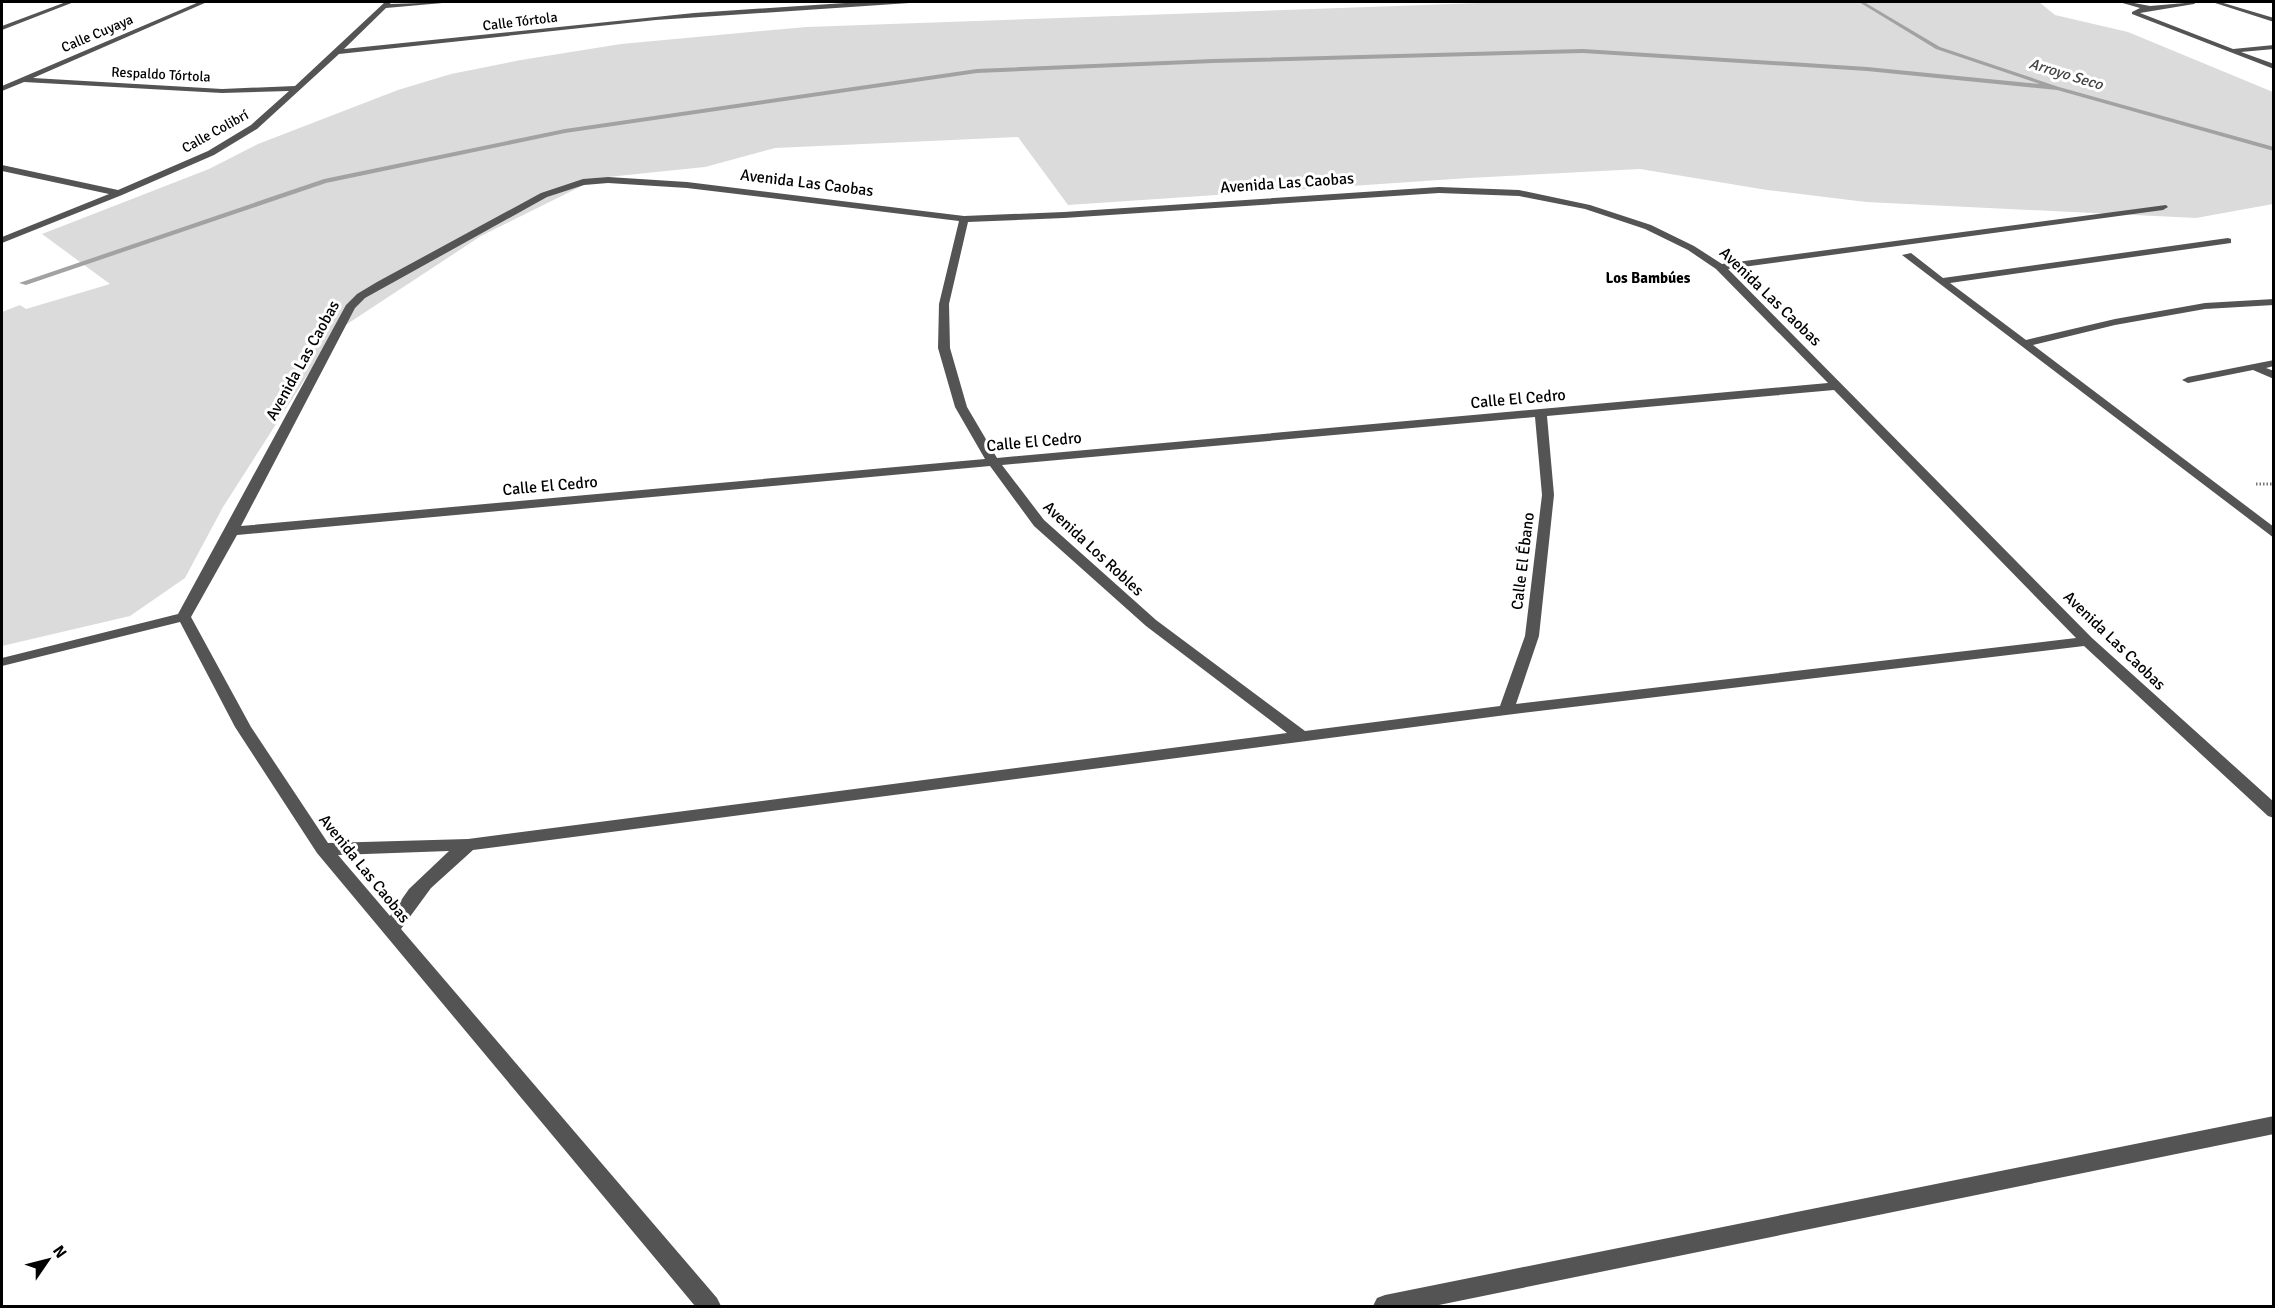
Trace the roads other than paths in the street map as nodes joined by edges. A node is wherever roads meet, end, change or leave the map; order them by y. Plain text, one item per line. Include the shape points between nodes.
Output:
1 (71, 2) edge
2 (204, 2) edge
3 (451, 2) edge
4 (921, 2) edge
5 (2122, 2) edge
6 (2194, 2) edge
7 (2215, 2) edge
8 (386, 4) edge
9 (2151, 8) junction
10 (2274, 20) edge
11 (2, 28) edge
12 (2274, 47) edge
13 (2230, 51) junction
14 (338, 52) junction
15 (2274, 67) edge
16 (23, 80) junction
17 (297, 88) junction
18 (2, 89) edge
19 (2, 168) edge
20 (119, 193) junction
21 (2163, 207) dead end
22 (964, 219) junction
23 (2, 240) edge
24 (2228, 242) dead end
25 (1907, 255) dead end
26 (1720, 267) junction
27 (1941, 280) junction
28 (2274, 302) edge
29 (2024, 344) junction
30 (2274, 363) edge
31 (2253, 366) junction
32 (2274, 376) edge
33 (2188, 380) dead end
34 (1838, 386) junction
35 (1541, 412) junction
36 (993, 462) junction
37 (2271, 529) edge
38 (232, 531) junction
39 (184, 617) junction
40 (2087, 641) junction
41 (2, 662) edge
42 (1506, 710) junction
43 (1302, 737) junction
44 (2274, 812) edge
45 (468, 845) junction
46 (323, 849) junction
47 (392, 930) junction
48 (2274, 1125) edge
49 (709, 1306) edge
50 (1385, 1306) edge

1 - 11 street
2 - 16 street, Calle Cuyaya
3 - 8 street
4 - 14 street, Calle Tórtola via 631,20
5 - 9 street
6 - 9 street
7 - 10 street
8 - 14 street, Calle Colibrí
9 - 13 street via 2134,13
12 - 13 street
13 - 15 street
14 - 17 street, Calle Colibrí
16 - 17 street, Respaldo Tórtola via 222,91
16 - 18 street, Calle Cuyaya
17 - 20 street, Calle Colibrí via 254,127 219,148
19 - 20 street
20 - 23 street, Calle Colibrí
21 - 26 street
22 - 26 street, Avenida Las Caobas via 1064,216 1439,190 1519,193 1587,207 1648,226
22 - 36 street, Avenida Los Robles via 944,304 944,348 961,407
22 - 38 street, Avenida Las Caobas via 651,182 583,182 544,195 381,284 350,307
24 - 27 street
25 - 27 street
26 - 34 street, Avenida Las Caobas
27 - 29 street
28 - 29 street via 2205,306
29 - 37 street
30 - 31 street
31 - 32 street
31 - 33 street
34 - 35 street, Calle El Cedro
34 - 40 street, Avenida Las Caobas
35 - 36 street, Calle El Cedro
35 - 42 street, Calle El Ébano via 1548,495 1532,636
36 - 38 street, Calle El Cedro
36 - 43 street, Avenida Los Robles via 1039,523 1151,623
38 - 39 street, Avenida Las Caobas
39 - 41 street
39 - 46 street, Avenida Las Caobas via 243,727
40 - 42 street
40 - 44 street, Avenida Las Caobas
42 - 43 street
43 - 45 street
45 - 46 street
45 - 47 street via 423,883
46 - 47 street, Avenida Las Caobas
47 - 49 street, Avenida Las Caobas
48 - 50 street

